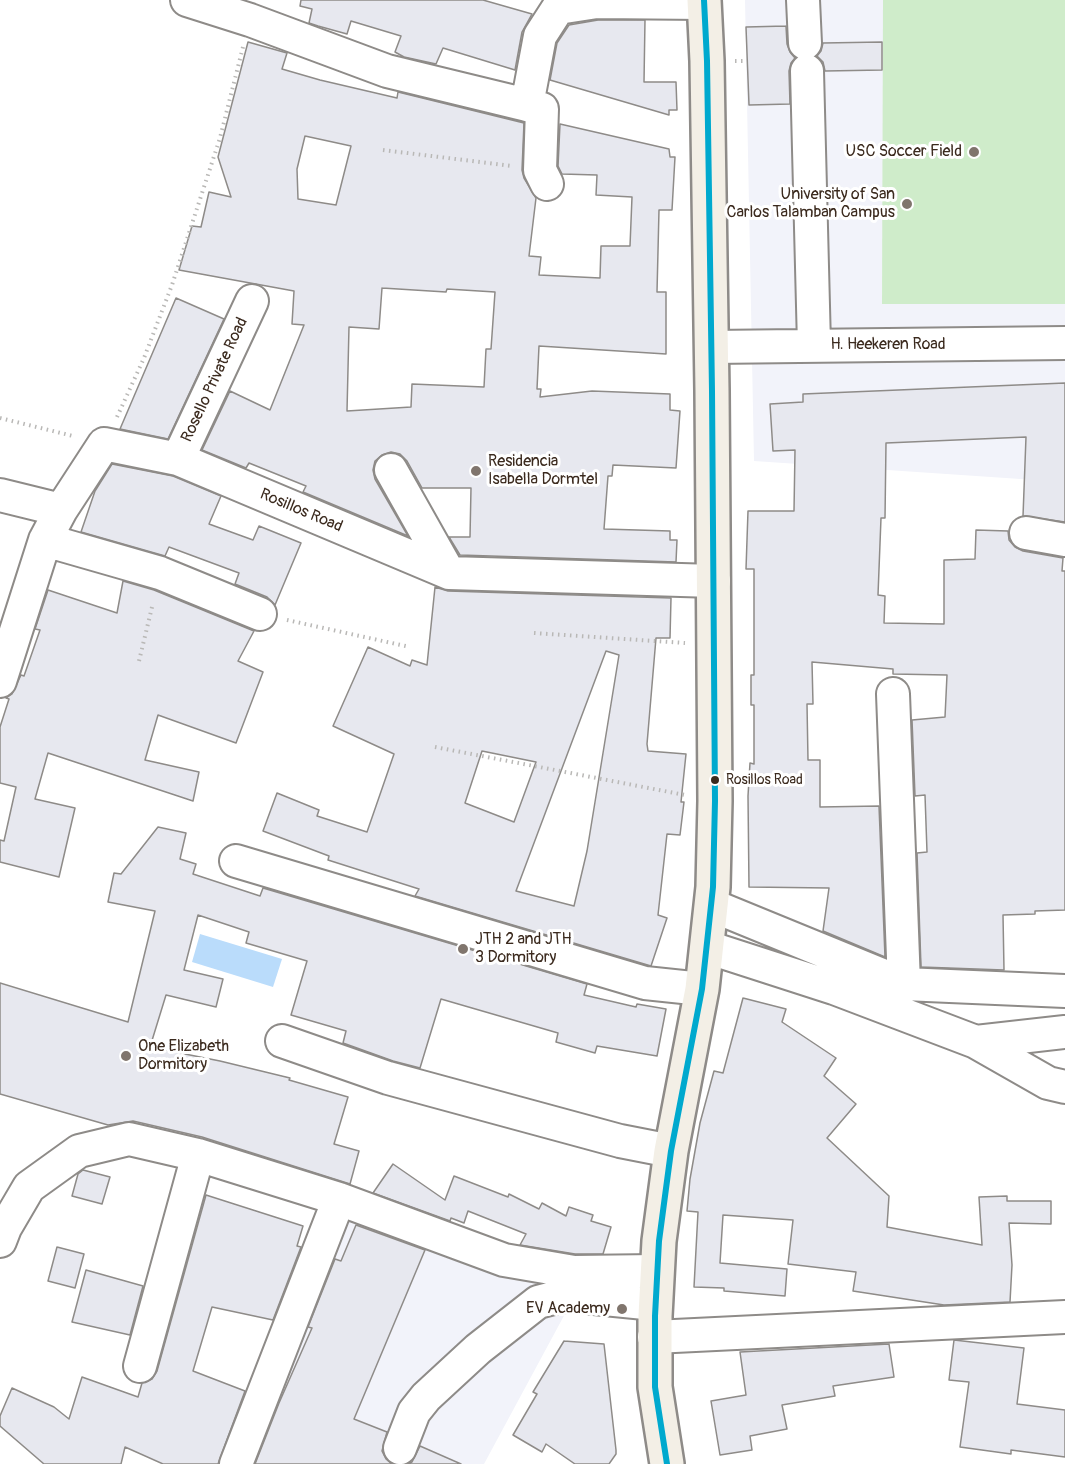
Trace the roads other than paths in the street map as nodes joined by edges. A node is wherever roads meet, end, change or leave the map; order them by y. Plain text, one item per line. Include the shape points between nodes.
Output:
1 (187, 0) edge
2 (803, 0) edge
3 (597, 1) edge
4 (704, 2) edge
5 (527, 105) junction
6 (543, 177) road end
7 (252, 301) dead end
8 (1065, 343) edge
9 (814, 345) junction
10 (711, 346) junction
11 (178, 459) junction
12 (390, 470) dead end
13 (0, 495) edge
14 (61, 510) junction
15 (1026, 533) dead end
16 (45, 540) junction
17 (1065, 540) edge
18 (449, 573) junction
19 (714, 581) junction
20 (260, 614) road end
21 (0, 681) edge
22 (893, 694) dead end
23 (236, 861) dead end
24 (711, 904) junction
25 (707, 947) junction
26 (904, 984) junction
27 (702, 989) junction
28 (1065, 991) edge
29 (1065, 1032) edge
30 (282, 1041) dead end
31 (976, 1042) junction
32 (1065, 1087) edge
33 (671, 1150) junction
34 (198, 1155) junction
35 (339, 1199) junction
36 (2, 1232) edge
37 (657, 1271) junction
38 (655, 1304) junction
39 (1065, 1317) edge
40 (654, 1337) junction
41 (140, 1366) dead end
42 (400, 1448) dead end
43 (236, 1464) edge
44 (667, 1464) edge

1 - 5 street via 387,71
2 - 9 street
3 - 4 street
3 - 5 street via 558,8 540,36
4 - 10 main road
5 - 6 street via 542,109
7 - 11 street, Rosello Private Road
8 - 9 street, H. Heekeren Road
9 - 10 street, H. Heekeren Road
10 - 19 main road
11 - 14 street, Rosillos Road via 104,444
11 - 18 street, Rosillos Road
12 - 18 street
13 - 14 street
14 - 16 street
15 - 17 street
16 - 20 street via 160,573 218,608
16 - 21 street
18 - 19 street, Rosillos Road
19 - 24 main road via 715,801
22 - 26 street
23 - 27 street via 645,983
24 - 25 main road
24 - 26 street
25 - 27 main road
25 - 31 street via 834,988
26 - 28 street
27 - 33 main road
29 - 31 street
30 - 33 street via 388,1078 620,1141
31 - 32 street via 1048,1083
33 - 37 main road
34 - 35 street
34 - 36 street via 129,1138 79,1151 28,1187
34 - 41 street
35 - 37 street via 504,1260 574,1272
35 - 43 street
37 - 38 main road
38 - 40 main road
38 - 42 street via 574,1296 538,1302 426,1397 414,1412
39 - 40 street
40 - 44 main road via 655,1387

